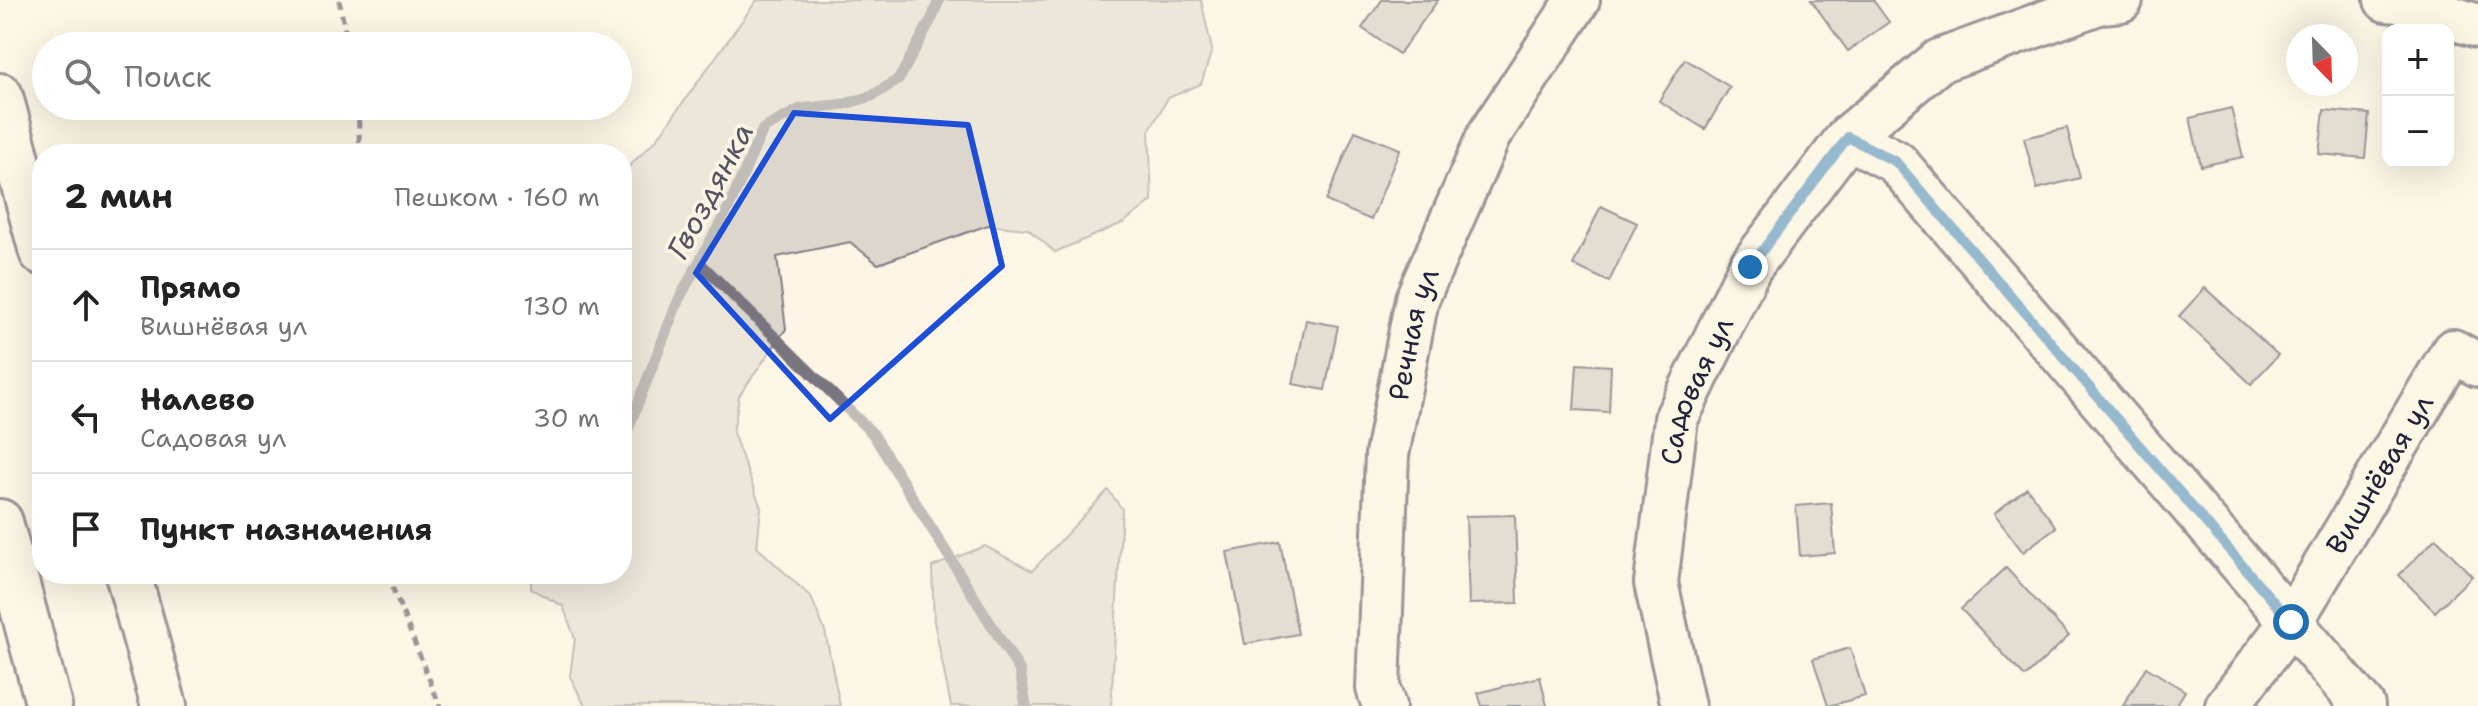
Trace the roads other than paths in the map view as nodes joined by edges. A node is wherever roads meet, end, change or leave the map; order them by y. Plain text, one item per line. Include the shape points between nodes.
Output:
1 (1578, 0) edge
2 (2121, 0) edge
3 (2386, 0) edge
4 (2478, 26) edge
5 (0, 96) edge
6 (1848, 137) junction
7 (32, 215) edge
8 (2478, 365) edge
9 (0, 522) edge
10 (131, 584) edge
11 (2291, 622) junction
12 (49, 706) edge
13 (164, 706) edge
14 (1384, 706) edge
15 (1683, 706) edge
16 (2227, 706) edge
17 (2363, 706) edge

1 - 14 street, Речная ул via 1489,135 1417,299 1387,455 1378,688
2 - 6 street, Садовая ул via 2101,2 1939,61
3 - 4 street
5 - 7 highway
6 - 11 street via 1896,162
6 - 15 street, Садовая ул via 1750,267 1676,419 1656,583
8 - 11 street, Вишнёвая ул via 2453,351
9 - 12 highway
10 - 13 highway
11 - 16 street
11 - 17 street

